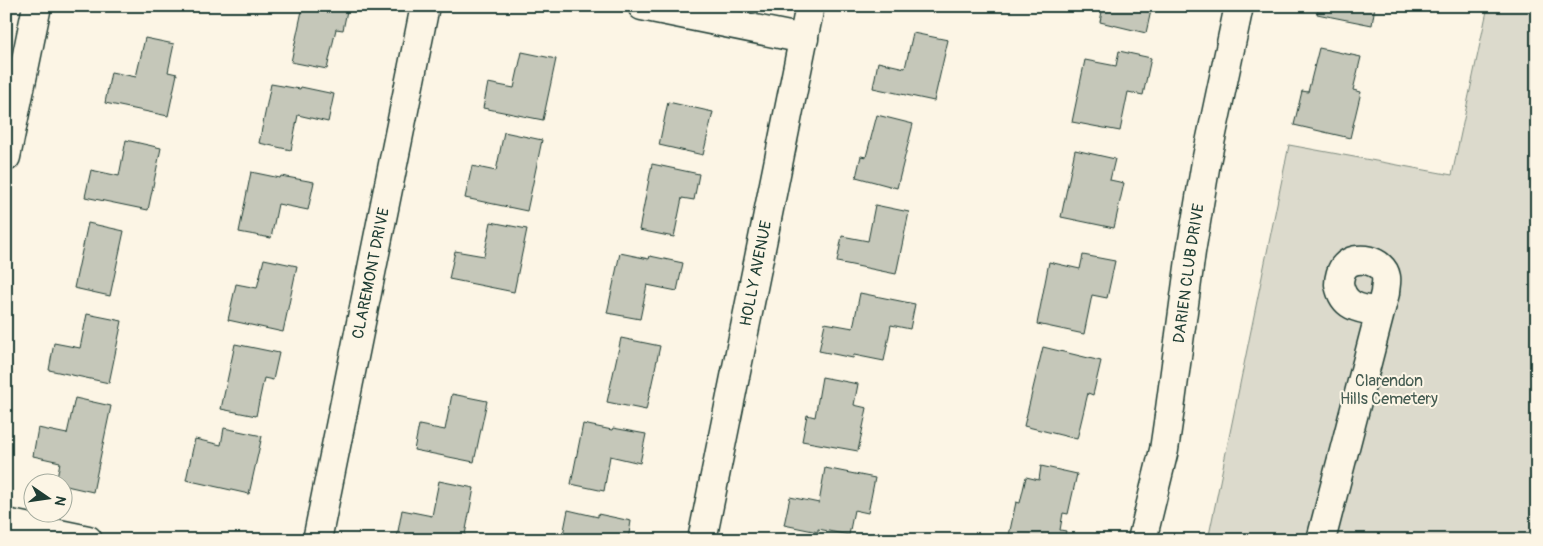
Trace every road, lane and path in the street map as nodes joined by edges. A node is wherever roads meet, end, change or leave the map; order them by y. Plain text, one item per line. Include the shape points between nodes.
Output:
1 (37, 6) edge
2 (425, 6) edge
3 (642, 6) edge
4 (810, 6) edge
5 (1238, 6) edge
6 (804, 39) junction
7 (6, 157) edge
8 (1379, 312) dead end
9 (6, 523) edge
10 (88, 540) edge
11 (317, 540) edge
12 (702, 540) edge
13 (1142, 540) edge
14 (1321, 540) edge

1 - 7 street
2 - 11 street, CLAREMONT DRIVE
3 - 6 street
4 - 6 street, HOLLY AVENUE
5 - 13 street, DARIEN CLUB DRIVE via 1197,216 1164,450
6 - 12 street, HOLLY AVENUE
8 - 14 street
9 - 10 street

